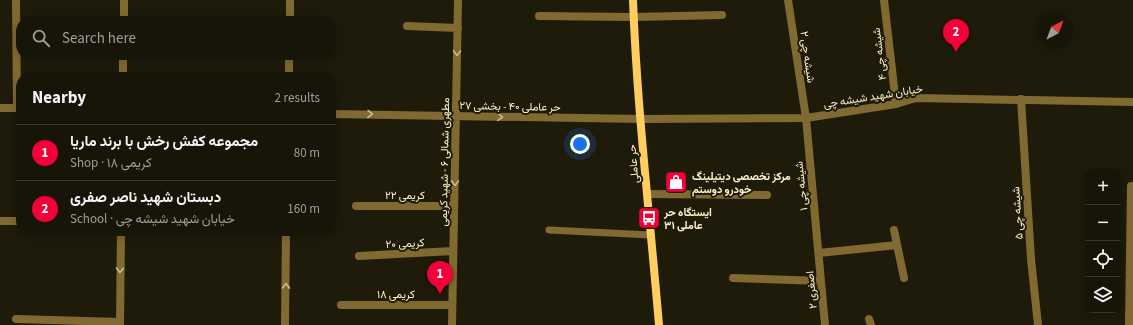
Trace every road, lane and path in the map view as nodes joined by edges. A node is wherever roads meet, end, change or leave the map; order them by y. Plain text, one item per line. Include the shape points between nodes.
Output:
1 (16, 0) edge
2 (124, 0) edge
3 (290, 0) edge
4 (458, 0) edge
5 (633, 0) edge
6 (788, 0) edge
7 (884, 0) edge
8 (722, 15) dead end
9 (16, 16) edge
10 (124, 16) edge
11 (290, 16) edge
12 (539, 16) dead end
13 (634, 17) junction
14 (407, 26) dead end
15 (458, 28) junction
16 (18, 60) edge
17 (123, 60) edge
18 (289, 60) edge
19 (18, 72) edge
20 (123, 72) edge
21 (289, 72) edge
22 (1021, 99) junction
23 (1133, 102) edge
24 (896, 104) junction
25 (0, 108) edge
26 (16, 108) edge
27 (336, 114) edge
28 (456, 116) junction
29 (806, 118) junction
30 (640, 119) junction
31 (1133, 186) edge
32 (646, 194) junction
33 (767, 195) dead end
34 (356, 206) dead end
35 (454, 206) junction
36 (0, 221) edge
37 (16, 221) edge
38 (549, 230) dead end
39 (894, 230) dead end
40 (651, 235) junction
41 (121, 236) edge
42 (286, 236) edge
43 (897, 245) junction
44 (453, 251) junction
45 (819, 253) junction
46 (358, 256) dead end
47 (733, 278) dead end
48 (904, 278) dead end
49 (821, 281) junction
50 (341, 305) dead end
51 (452, 305) junction
52 (16, 319) dead end
53 (120, 323) edge
54 (285, 325) edge
55 (452, 325) edge
56 (659, 325) edge
57 (825, 325) edge
58 (1038, 325) edge
59 (1129, 325) edge

1 - 9 street
2 - 10 street
3 - 11 street
4 - 15 street, مطهری شمالی ۶ - شهید کریمی
5 - 13 main road, حر عاملی
6 - 29 street, شیشه چی ۲
7 - 24 street, شیشه چی ۴
8 - 13 street
12 - 13 street
13 - 30 main road, حر عاملی
14 - 15 street
15 -> 28 street, مطهری شمالی ۶ - شهید کریمی
16 - 19 street
17 - 20 street
18 - 21 street
22 - 23 street, خیابان شهید شیشه چی
22 - 24 street, خیابان شهید شیشه چی via 916,98
22 - 58 street, شیشه چی ۵ via 1031,259
24 - 29 street, خیابان شهید شیشه چی
25 - 26 street
27 -> 28 street, حر عاملی ۴۰ - بخشی ۲۷
28 -> 30 street, حر عاملی ۴۰ - بخشی ۲۷
28 -> 35 street, مطهری شمالی ۶ - شهید کریمی
29 - 30 street, خیابان شهید شیشه چی
29 - 45 street, شیشه چی ۱
30 - 32 main road, حر عاملی
31 - 59 street
32 - 33 street
32 - 40 main road, حر عاملی
34 - 35 street, کریمی ۲۲
35 - 44 street, مطهری شمالی ۶ - شهید کریمی
36 - 37 street
38 - 40 lane
39 - 43 street
40 - 56 main road, حر عاملی
41 -> 53 street
54 -> 42 street
43 - 45 street
43 - 48 street
44 - 46 street, کریمی ۲۰
44 - 51 street, مطهری شمالی ۶ - شهید کریمی
45 - 49 street, اصغری ۲
47 - 49 street
49 - 57 street, اصغری ۲
50 - 51 street, کریمی ۱۸
51 - 55 street, مطهری شمالی ۶ - شهید کریمی
52 - 53 street

